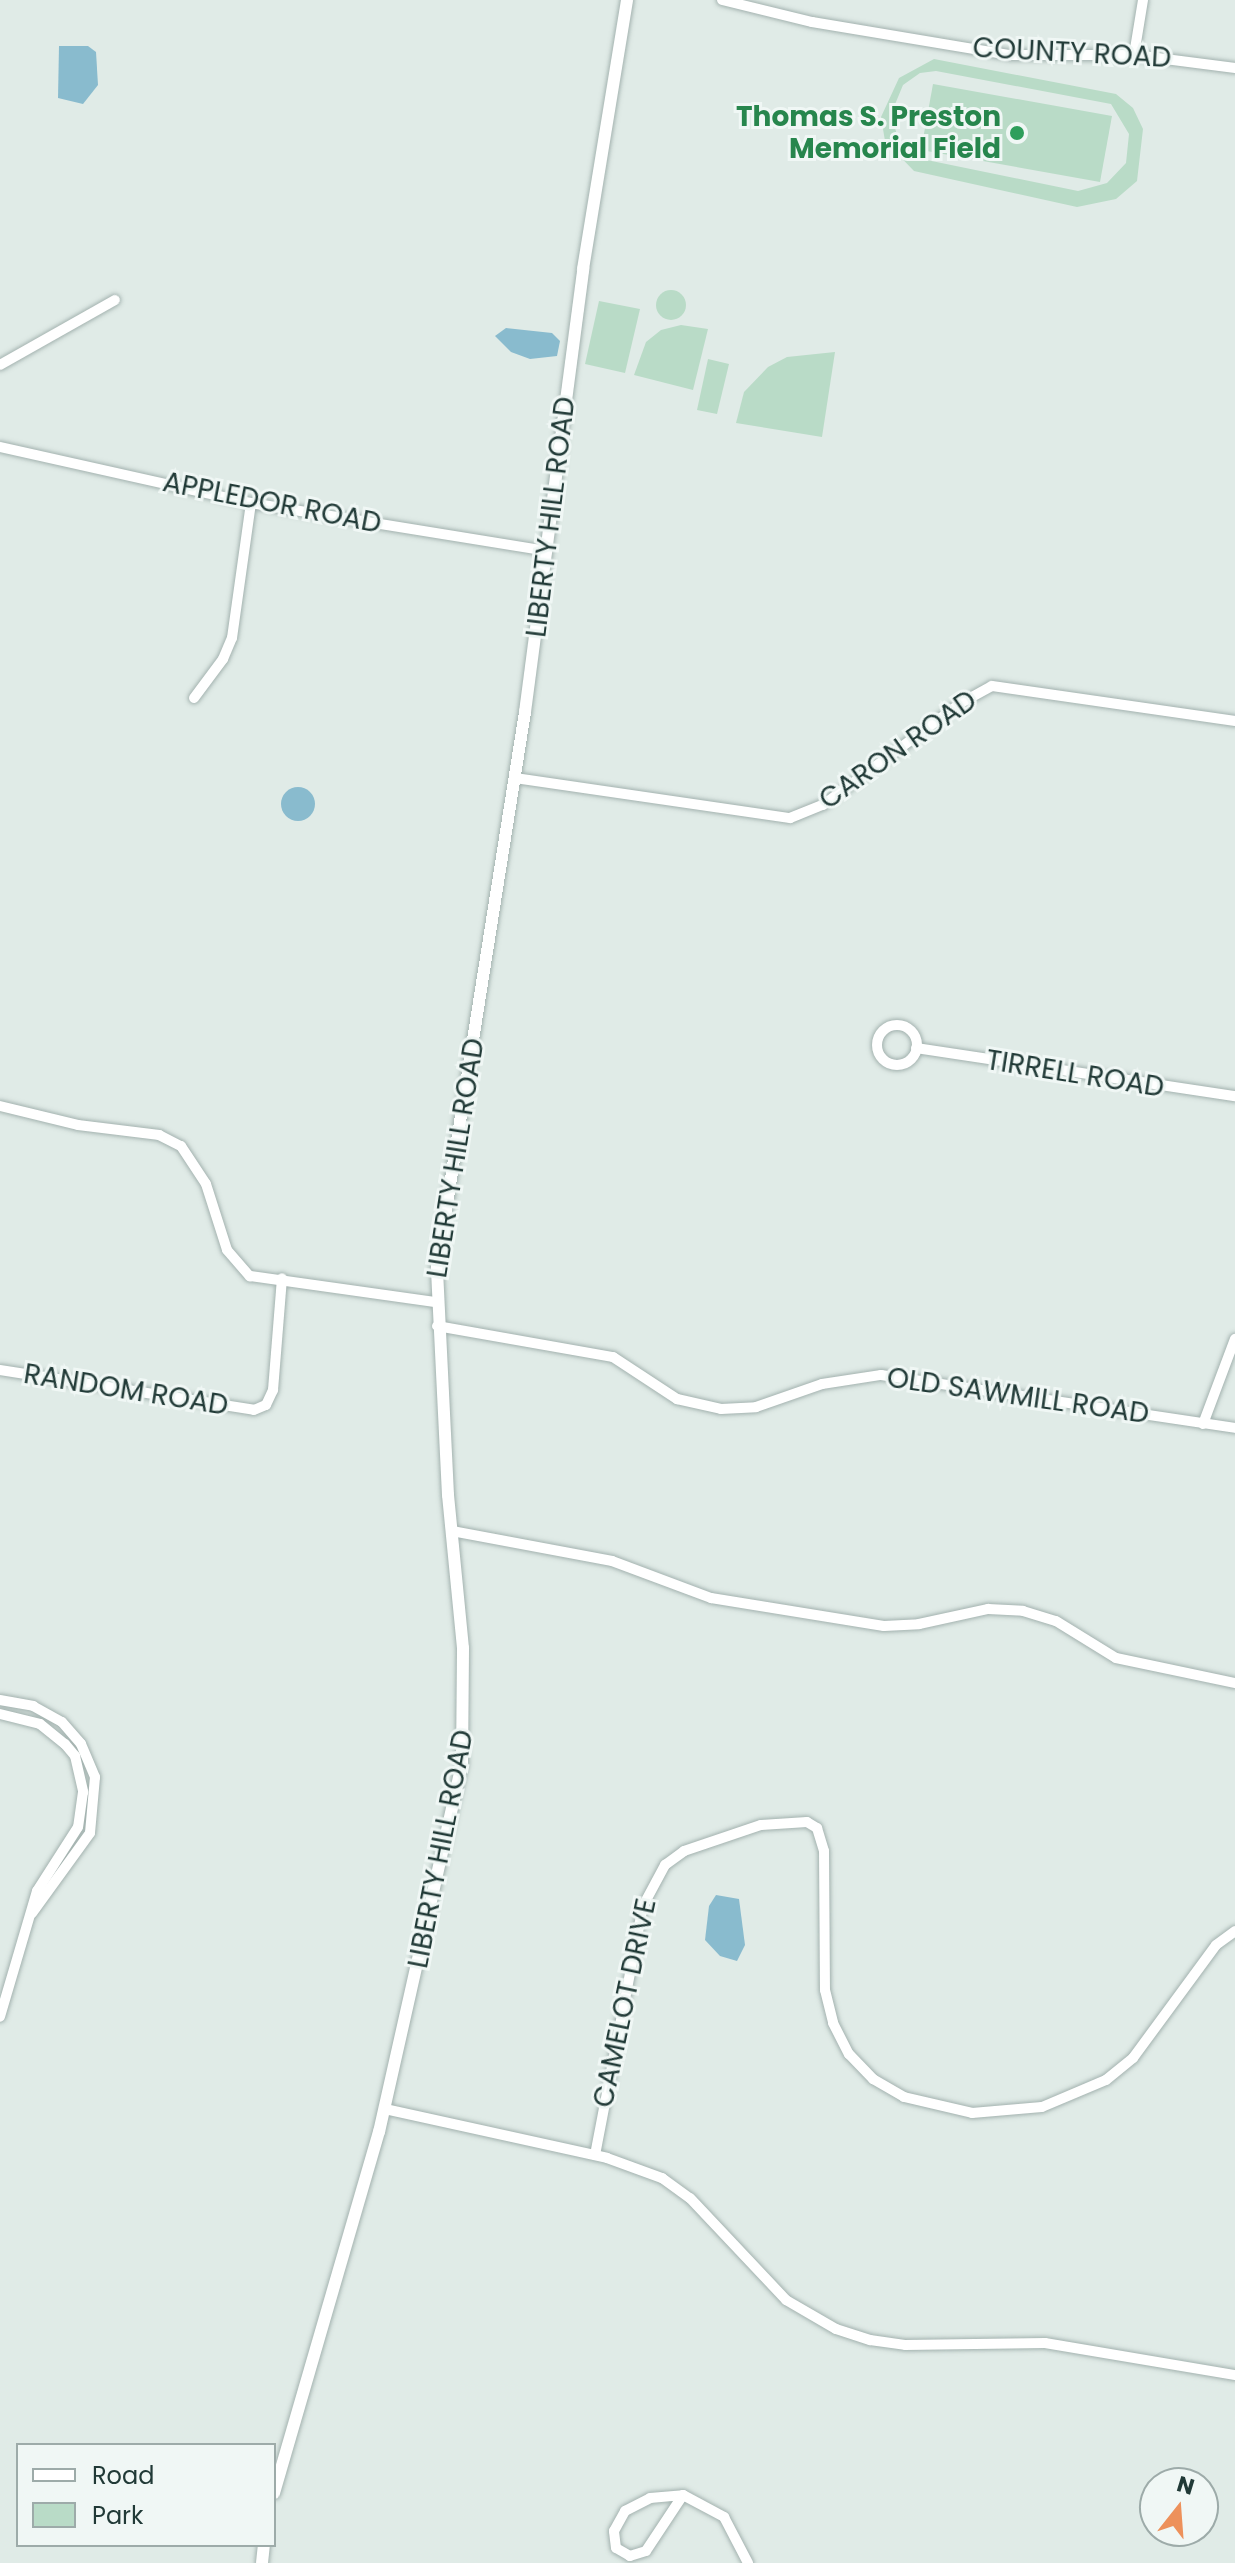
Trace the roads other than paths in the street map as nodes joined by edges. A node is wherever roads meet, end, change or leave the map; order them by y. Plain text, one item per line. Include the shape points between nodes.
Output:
1 (627, 0) edge
2 (722, 0) edge
3 (1143, 0) edge
4 (1134, 55) junction
5 (1235, 68) edge
6 (115, 300) dead end
7 (0, 365) edge
8 (0, 447) edge
9 (251, 503) junction
10 (546, 551) junction
11 (194, 698) dead end
12 (1235, 721) edge
13 (515, 778) junction
14 (916, 1048) dead end
15 (1235, 1096) edge
16 (0, 1106) edge
17 (282, 1278) junction
18 (435, 1302) junction
19 (437, 1326) junction
20 (1235, 1339) edge
21 (0, 1370) edge
22 (1203, 1424) junction
23 (1235, 1428) edge
24 (452, 1531) junction
25 (1235, 1683) edge
26 (0, 1700) edge
27 (0, 1714) edge
28 (81, 1744) junction
29 (75, 1756) junction
30 (29, 1917) junction
31 (1235, 1931) edge
32 (0, 2017) edge
33 (385, 2109) junction
34 (595, 2155) junction
35 (1235, 2375) edge
36 (276, 2486) edge
37 (683, 2495) junction
38 (748, 2563) edge

1 - 10 street, LIBERTY HILL ROAD via 582,273
2 - 4 street, COUNTY ROAD via 812,22 1010,55
3 - 4 street
4 - 5 street, COUNTY ROAD
6 - 7 street
8 - 9 street, APPLEDOR ROAD
9 - 10 street, APPLEDOR ROAD
9 - 11 street via 232,638
10 - 13 street, LIBERTY HILL ROAD
12 - 13 street, CARON ROAD via 992,686 823,805 790,818
13 - 18 street, LIBERTY HILL ROAD via 442,1220
14 - 15 street, TIRRELL ROAD
16 - 17 street via 78,1125 159,1135 181,1146 197,1163 233,1260 261,1280
17 - 18 street
17 - 21 street, RANDOM ROAD via 273,1390 266,1405 254,1410
18 - 19 street, LIBERTY HILL ROAD
19 - 22 street, OLD SAWMILL ROAD via 613,1357 677,1399 721,1409 756,1407 822,1384 881,1375
19 - 24 street, LIBERTY HILL ROAD
20 - 22 street
22 - 23 street, OLD SAWMILL ROAD
24 - 25 street via 612,1561 711,1598 884,1626 988,1609 1023,1611 1056,1621 1116,1658
24 - 33 street, LIBERTY HILL ROAD via 463,1648 462,1765
26 - 28 street via 48,1713
27 - 29 street via 40,1724
28 - 29 street
28 - 30 street via 95,1777 94,1819 76,1857
29 - 30 street via 82,1780 81,1815 42,1880
30 - 32 street
31 - 34 street, CAMELOT DRIVE via 1216,1945 1133,2058 1106,2080 1042,2107 972,2113 904,2097 873,2079 849,2054 833,2023 825,1990 824,1851 817,1828 807,1822 761,1825 684,1851 665,1865 643,1906
33 - 34 street
33 - 36 street, LIBERTY HILL ROAD
34 - 35 street via 651,2173 690,2198 786,2300 836,2329 905,2345 1045,2343
37 - 37 street via 650,2498 625,2511 614,2531 616,2548 630,2556 646,2551
37 - 38 street via 724,2517

